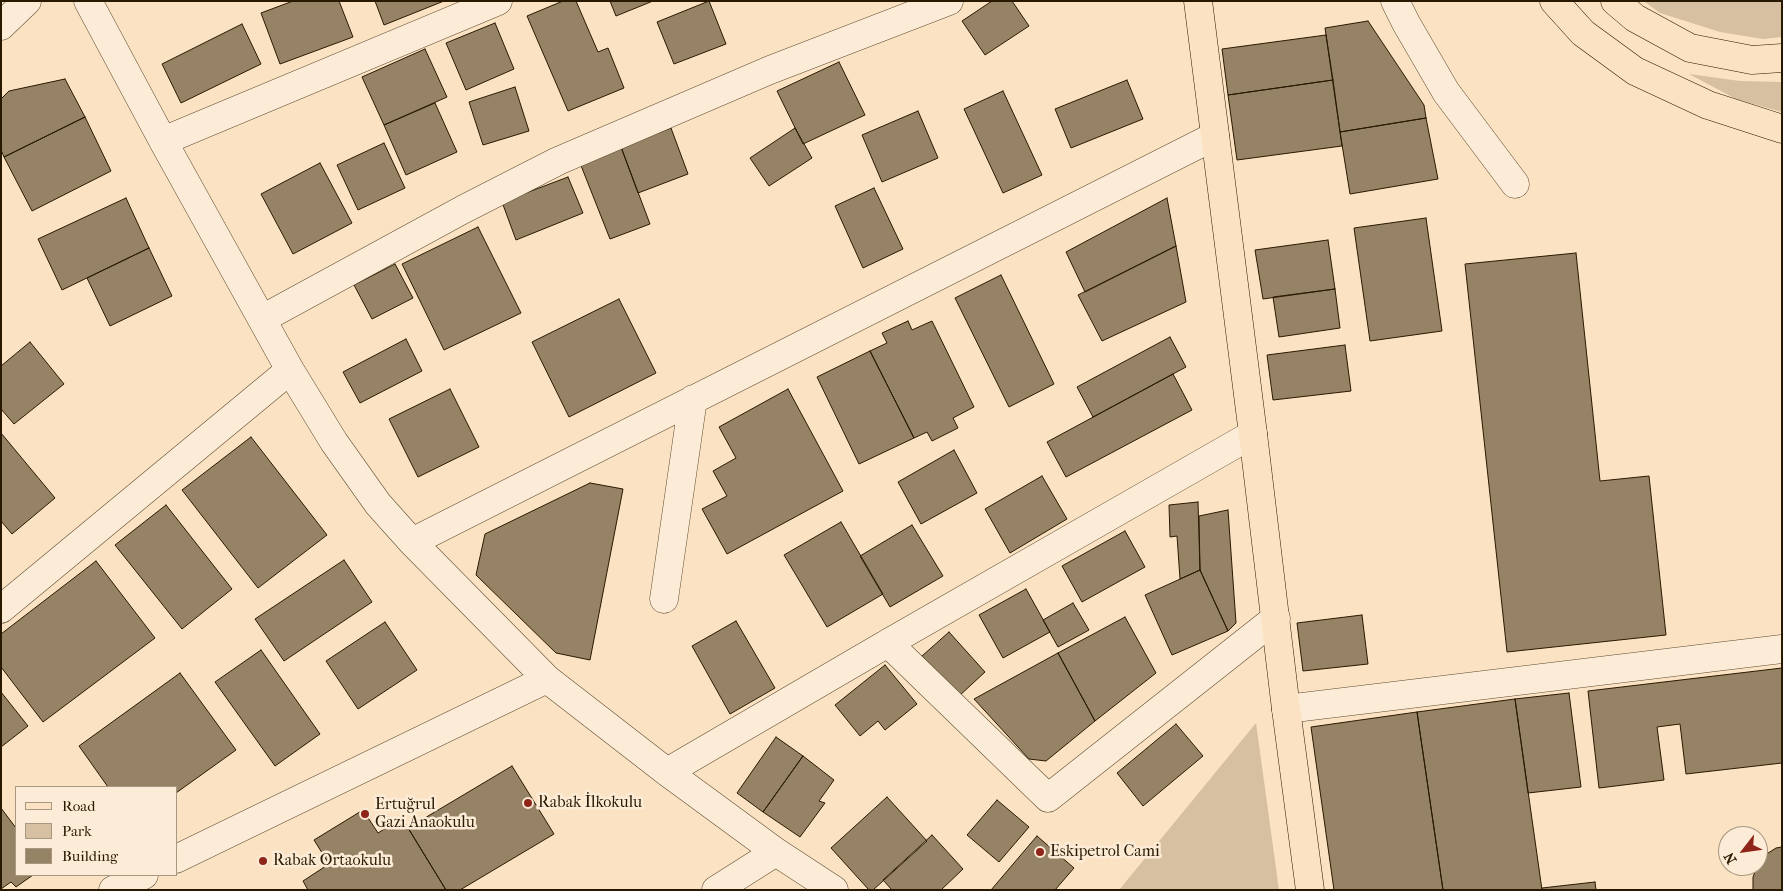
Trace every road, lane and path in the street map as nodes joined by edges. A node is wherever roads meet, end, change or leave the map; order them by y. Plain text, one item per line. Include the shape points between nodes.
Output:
1 (27, 1) edge
2 (88, 1) edge
3 (498, 1) edge
4 (949, 1) edge
5 (1198, 1) edge
6 (1395, 1) edge
7 (1554, 1) edge
8 (1615, 1) edge
9 (1, 26) edge
10 (1782, 58) edge
11 (1782, 129) edge
12 (1215, 136) junction
13 (163, 141) junction
14 (1515, 184) dead end
15 (262, 319) junction
16 (290, 370) junction
17 (693, 400) junction
18 (1253, 434) junction
19 (412, 542) junction
20 (664, 599) dead end
21 (1, 609) edge
22 (1276, 618) junction
23 (888, 643) junction
24 (1782, 649) edge
25 (547, 679) junction
26 (1286, 710) junction
27 (667, 772) junction
28 (776, 852) junction
29 (178, 858) edge
30 (142, 876) edge
31 (114, 890) edge
32 (716, 890) edge
33 (834, 890) edge
34 (1310, 890) edge

1 - 9 street
2 - 13 street
3 - 13 street
4 - 15 street via 770,70 558,161
5 - 12 main road
6 - 14 street via 1446,92
7 - 11 main road via 1583,33 1635,71 1708,105
8 - 10 main road via 1635,18 1690,48 1752,60
12 - 17 street
12 - 18 main road
13 - 15 street
15 - 16 street
16 - 19 street via 334,442 378,504
16 - 21 street
17 - 19 street
17 - 20 street
18 - 22 main road
18 - 23 street
19 - 25 street
22 - 23 street via 1048,798
22 - 26 main road
23 - 27 street
24 - 26 street
25 - 27 street
25 - 29 street
26 - 34 main road
27 - 28 street
28 - 32 street
28 - 33 street
30 - 31 street

